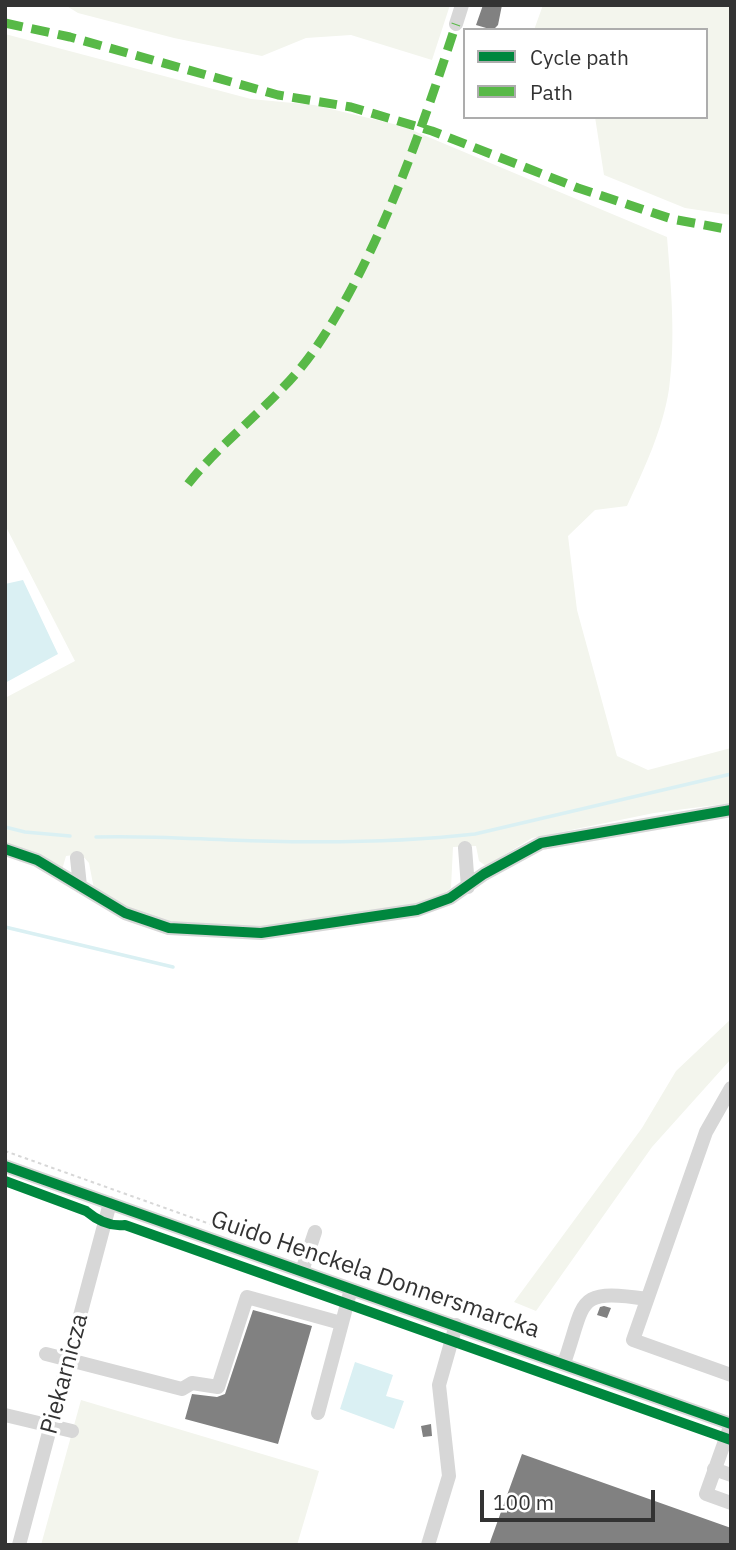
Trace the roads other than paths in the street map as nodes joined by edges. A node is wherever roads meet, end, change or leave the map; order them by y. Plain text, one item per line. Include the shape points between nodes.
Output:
1 (462, 5) edge
2 (456, 24) dead end
3 (731, 810) edge
4 (465, 848) dead end
5 (5, 849) edge
6 (77, 858) dead end
7 (80, 886) junction
8 (468, 887) junction
9 (731, 1088) edge
10 (5, 1166) edge
11 (110, 1203) junction
12 (314, 1237) road end
13 (302, 1271) junction
14 (351, 1289) junction
15 (647, 1299) junction
16 (341, 1323) junction
17 (456, 1325) junction
18 (46, 1353) dead end
19 (68, 1359) junction
20 (564, 1363) junction
21 (731, 1375) edge
22 (317, 1413) dead end
23 (5, 1415) edge
24 (731, 1424) edge
25 (50, 1426) junction
26 (72, 1432) dead end
27 (714, 1469) junction
28 (731, 1475) edge
29 (731, 1503) edge
30 (19, 1545) edge
31 (428, 1545) edge

1 - 2 street
3 - 8 street via 541,843
4 - 8 street
5 - 7 street via 37,860
6 - 7 street
7 - 8 street via 125,913 169,928 261,933 417,910
9 - 15 street via 706,1132
10 - 11 street, Guido Henckela Donnersmarcka
11 - 13 street, Guido Henckela Donnersmarcka
11 - 19 street, Piekarnicza
12 - 13 street
13 - 14 street, Guido Henckela Donnersmarcka
14 - 16 street
14 - 17 street, Guido Henckela Donnersmarcka
15 - 20 street via 610,1293 585,1303
15 - 21 street via 633,1340
16 - 19 street via 247,1297 218,1387 192,1383 182,1389
16 - 22 street
17 - 20 street, Guido Henckela Donnersmarcka
17 - 31 street via 439,1385 449,1476
18 - 19 street
19 - 25 street, Piekarnicza
20 - 24 street, Guido Henckela Donnersmarcka
23 - 25 street
24 - 27 street
25 - 26 street
25 - 30 street, Piekarnicza
27 - 28 street
27 - 29 street via 706,1494

